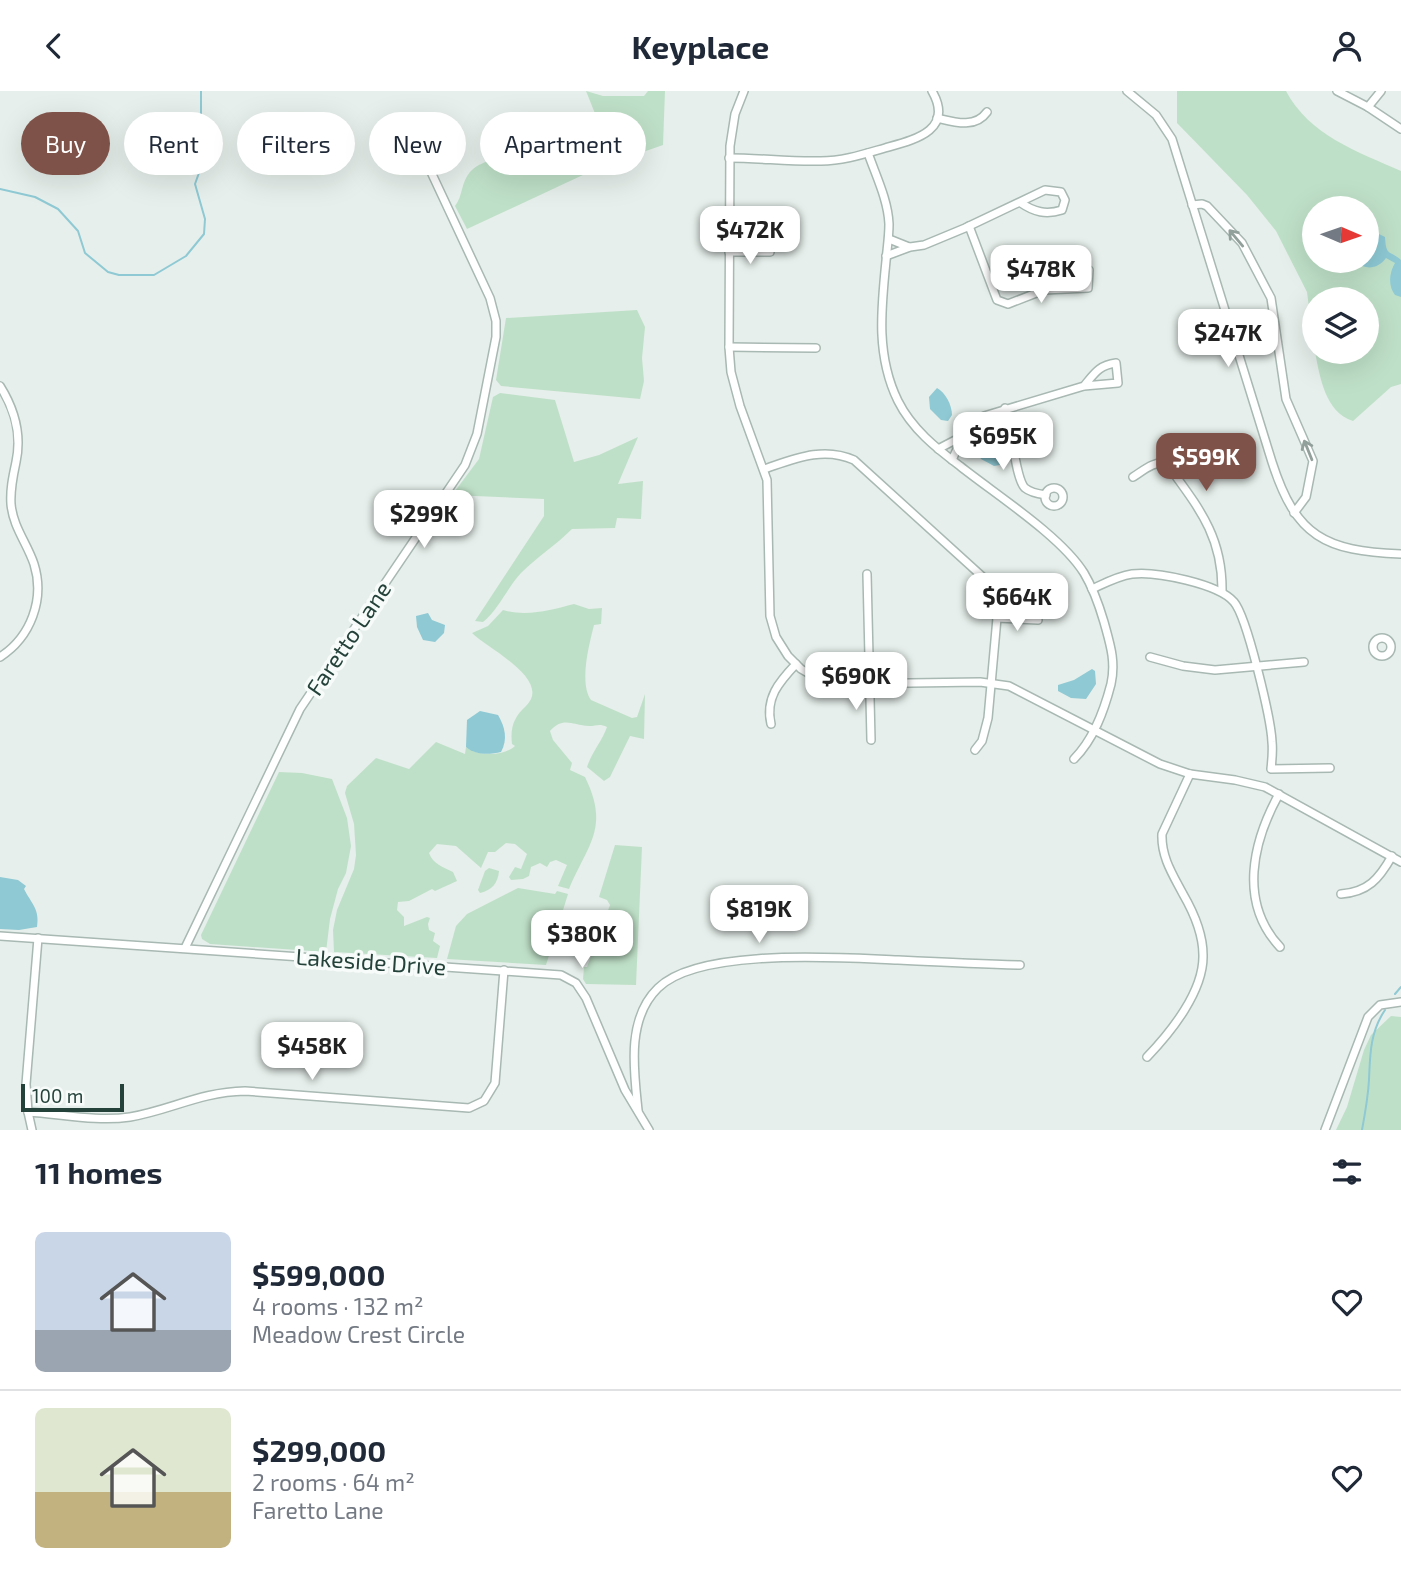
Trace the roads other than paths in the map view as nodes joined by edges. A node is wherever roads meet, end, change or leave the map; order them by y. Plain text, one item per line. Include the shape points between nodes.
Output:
1 (744, 91) edge
2 (932, 91) edge
3 (1127, 91) edge
4 (1143, 91) edge
5 (1337, 91) edge
6 (1381, 91) edge
7 (1138, 100) junction
8 (1368, 107) junction
9 (987, 111) dead end
10 (937, 118) junction
11 (1401, 129) edge
12 (868, 153) junction
13 (729, 158) junction
14 (433, 175) edge
15 (1021, 203) junction
16 (1192, 205) junction
17 (969, 226) junction
18 (889, 239) junction
19 (910, 247) junction
20 (729, 252) junction
21 (771, 252) dead end
22 (886, 256) junction
23 (1076, 288) dead end
24 (729, 347) junction
25 (816, 348) dead end
26 (0, 386) edge
27 (1084, 386) junction
28 (1005, 408) junction
29 (963, 436) junction
30 (937, 449) junction
31 (952, 460) junction
32 (764, 468) junction
33 (1133, 477) dead end
34 (1046, 495) dead end
35 (1294, 513) junction
36 (1401, 554) edge
37 (867, 574) dead end
38 (1092, 589) junction
39 (1222, 592) junction
40 (997, 618) junction
41 (1038, 620) dead end
42 (1390, 650) dead end
43 (1401, 653) edge
44 (0, 657) edge
45 (1150, 657) dead end
46 (1304, 662) dead end
47 (796, 664) junction
48 (1255, 665) junction
49 (991, 683) junction
50 (870, 684) junction
51 (771, 724) dead end
52 (1097, 731) junction
53 (871, 740) dead end
54 (975, 750) dead end
55 (1073, 758) dead end
56 (1330, 768) dead end
57 (1190, 774) junction
58 (1279, 794) junction
59 (1391, 856) junction
60 (1401, 862) edge
61 (1341, 894) dead end
62 (0, 936) edge
63 (38, 938) junction
64 (1280, 947) dead end
65 (185, 949) junction
66 (1020, 965) dead end
67 (504, 970) junction
68 (1401, 1002) edge
69 (1147, 1057) dead end
70 (28, 1112) junction
71 (638, 1114) junction
72 (32, 1130) edge
73 (649, 1130) edge
74 (1325, 1130) edge

1 - 13 street
2 - 10 street
3 - 7 street
4 - 7 street
5 - 8 street
6 - 8 street
7 - 16 street via 1169,132
8 - 11 street
9 - 10 street via 974,122
10 - 12 street via 924,135
12 - 13 street via 821,161
12 - 18 street via 888,211
13 - 20 street
14 - 65 street, Faretto Lane via 494,308 496,337 474,446 300,709
15 - 15 street via 1045,190 1061,192 1065,200 1062,210 1049,213
15 - 17 street
16 - 35 street via 1276,476
35 -> 16 street via 1306,497 1313,461 1286,400 1271,298 1238,239 1207,206
17 - 19 street
17 - 23 street via 1002,303 1044,290
18 - 19 street
18 - 22 street
19 - 22 street
20 - 21 street
20 - 24 street
22 - 30 street via 881,339 887,372 899,404
24 - 25 street
24 - 32 street via 737,398
26 - 44 street via 14,413 18,434 10,491 12,513 34,564 38,593 29,626
27 - 27 street via 1118,383 1116,363 1097,369
27 - 28 street
28 - 29 street via 984,416
28 - 34 street via 1020,481 1030,492
29 - 30 street
29 - 31 street
30 - 31 street
31 - 38 street via 1058,544
32 - 40 street via 815,453 836,453 854,460 979,572 995,598
32 - 47 street via 770,616 781,647
33 - 39 street via 1153,465 1167,464 1213,534
35 - 36 street via 1316,535 1337,546
37 - 50 street
38 - 39 street via 1144,573
38 - 52 street via 1114,663
39 - 48 street via 1242,616
40 - 41 street
40 - 49 street
42 - 43 street
45 - 48 street via 1199,669
46 - 48 street
47 - 50 street via 830,683
47 - 51 street via 772,696
48 - 56 street via 1270,727 1271,769
49 - 50 street
49 - 52 street via 1020,690
49 - 54 street via 985,732
50 - 53 street
52 - 55 street
52 - 57 street via 1160,764
57 - 58 street via 1250,782
57 - 69 street via 1162,834 1162,845 1200,931 1202,970 1178,1019
58 - 59 street
58 - 64 street via 1261,830 1254,872 1261,913
59 - 60 street
59 - 61 street via 1368,888
62 - 63 street, Lakeside Drive
63 - 65 street, Lakeside Drive
63 - 70 street via 26,1084
65 - 67 street, Lakeside Drive
66 - 71 street via 790,957 727,963 673,978 651,996 636,1035 633,1065
67 - 70 street via 495,1083 484,1101 470,1108 245,1091 205,1095 127,1117
67 - 71 street, Lakeside Drive via 561,975 576,983
68 - 74 street via 1380,1005 1368,1017
70 - 72 street
71 - 73 street, Lakeside Drive

